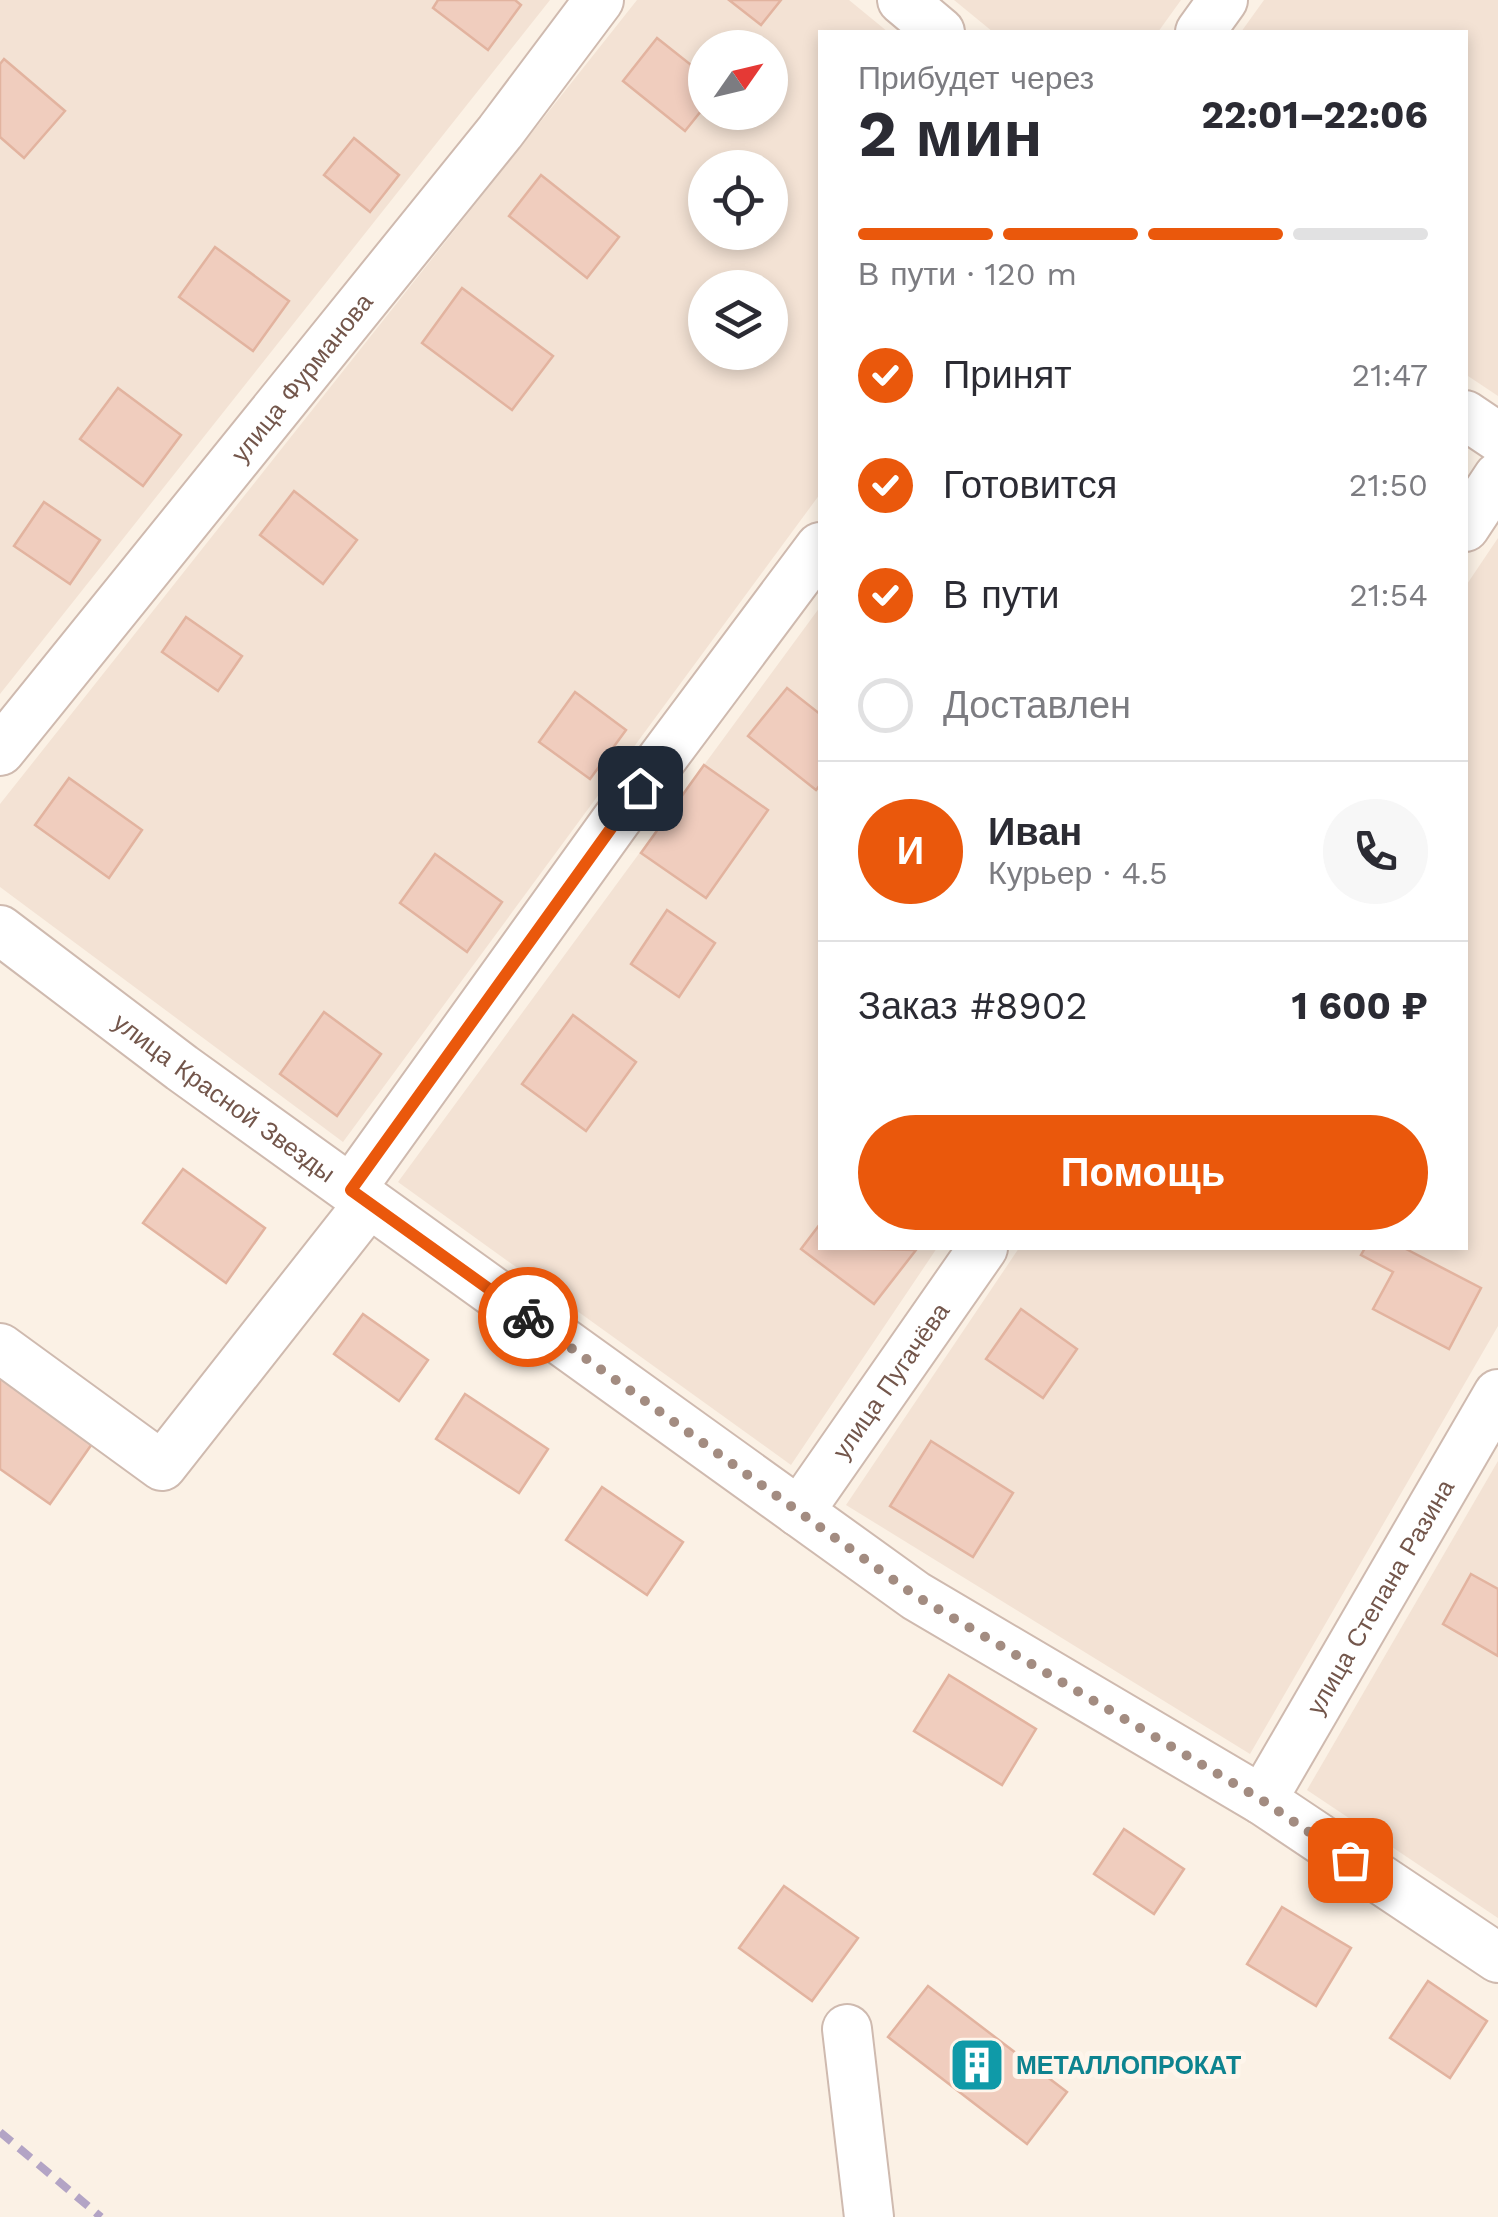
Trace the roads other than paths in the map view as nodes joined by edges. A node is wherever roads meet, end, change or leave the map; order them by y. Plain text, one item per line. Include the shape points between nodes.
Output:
1 (599, 0) edge
2 (902, 0) edge
3 (1223, 0) edge
4 (938, 30) edge
5 (1201, 30) edge
6 (1468, 416) edge
7 (1498, 437) edge
8 (1498, 477) edge
9 (1468, 523) edge
10 (818, 550) edge
11 (0, 751) edge
12 (0, 930) edge
13 (360, 1196) junction
14 (983, 1250) edge
15 (0, 1348) edge
16 (1498, 1394) edge
17 (799, 1512) junction
18 (1262, 1800) junction
19 (1498, 1958) edge
20 (847, 2029) dead end
21 (869, 2217) edge

1 - 11 street, улица Фурманова
2 - 4 street
3 - 5 street
6 - 7 street
8 - 9 street
10 - 13 street via 617,818
12 - 13 street, улица Красной Звезды
13 - 15 street via 162,1466
13 - 17 street, улица Красной Звезды
14 - 17 street, улица Пугачёва
16 - 18 street, улица Степана Разина
17 - 18 street, улица Красной Звезды via 916,1596
18 - 19 street, улица Красной Звезды
20 - 21 street

